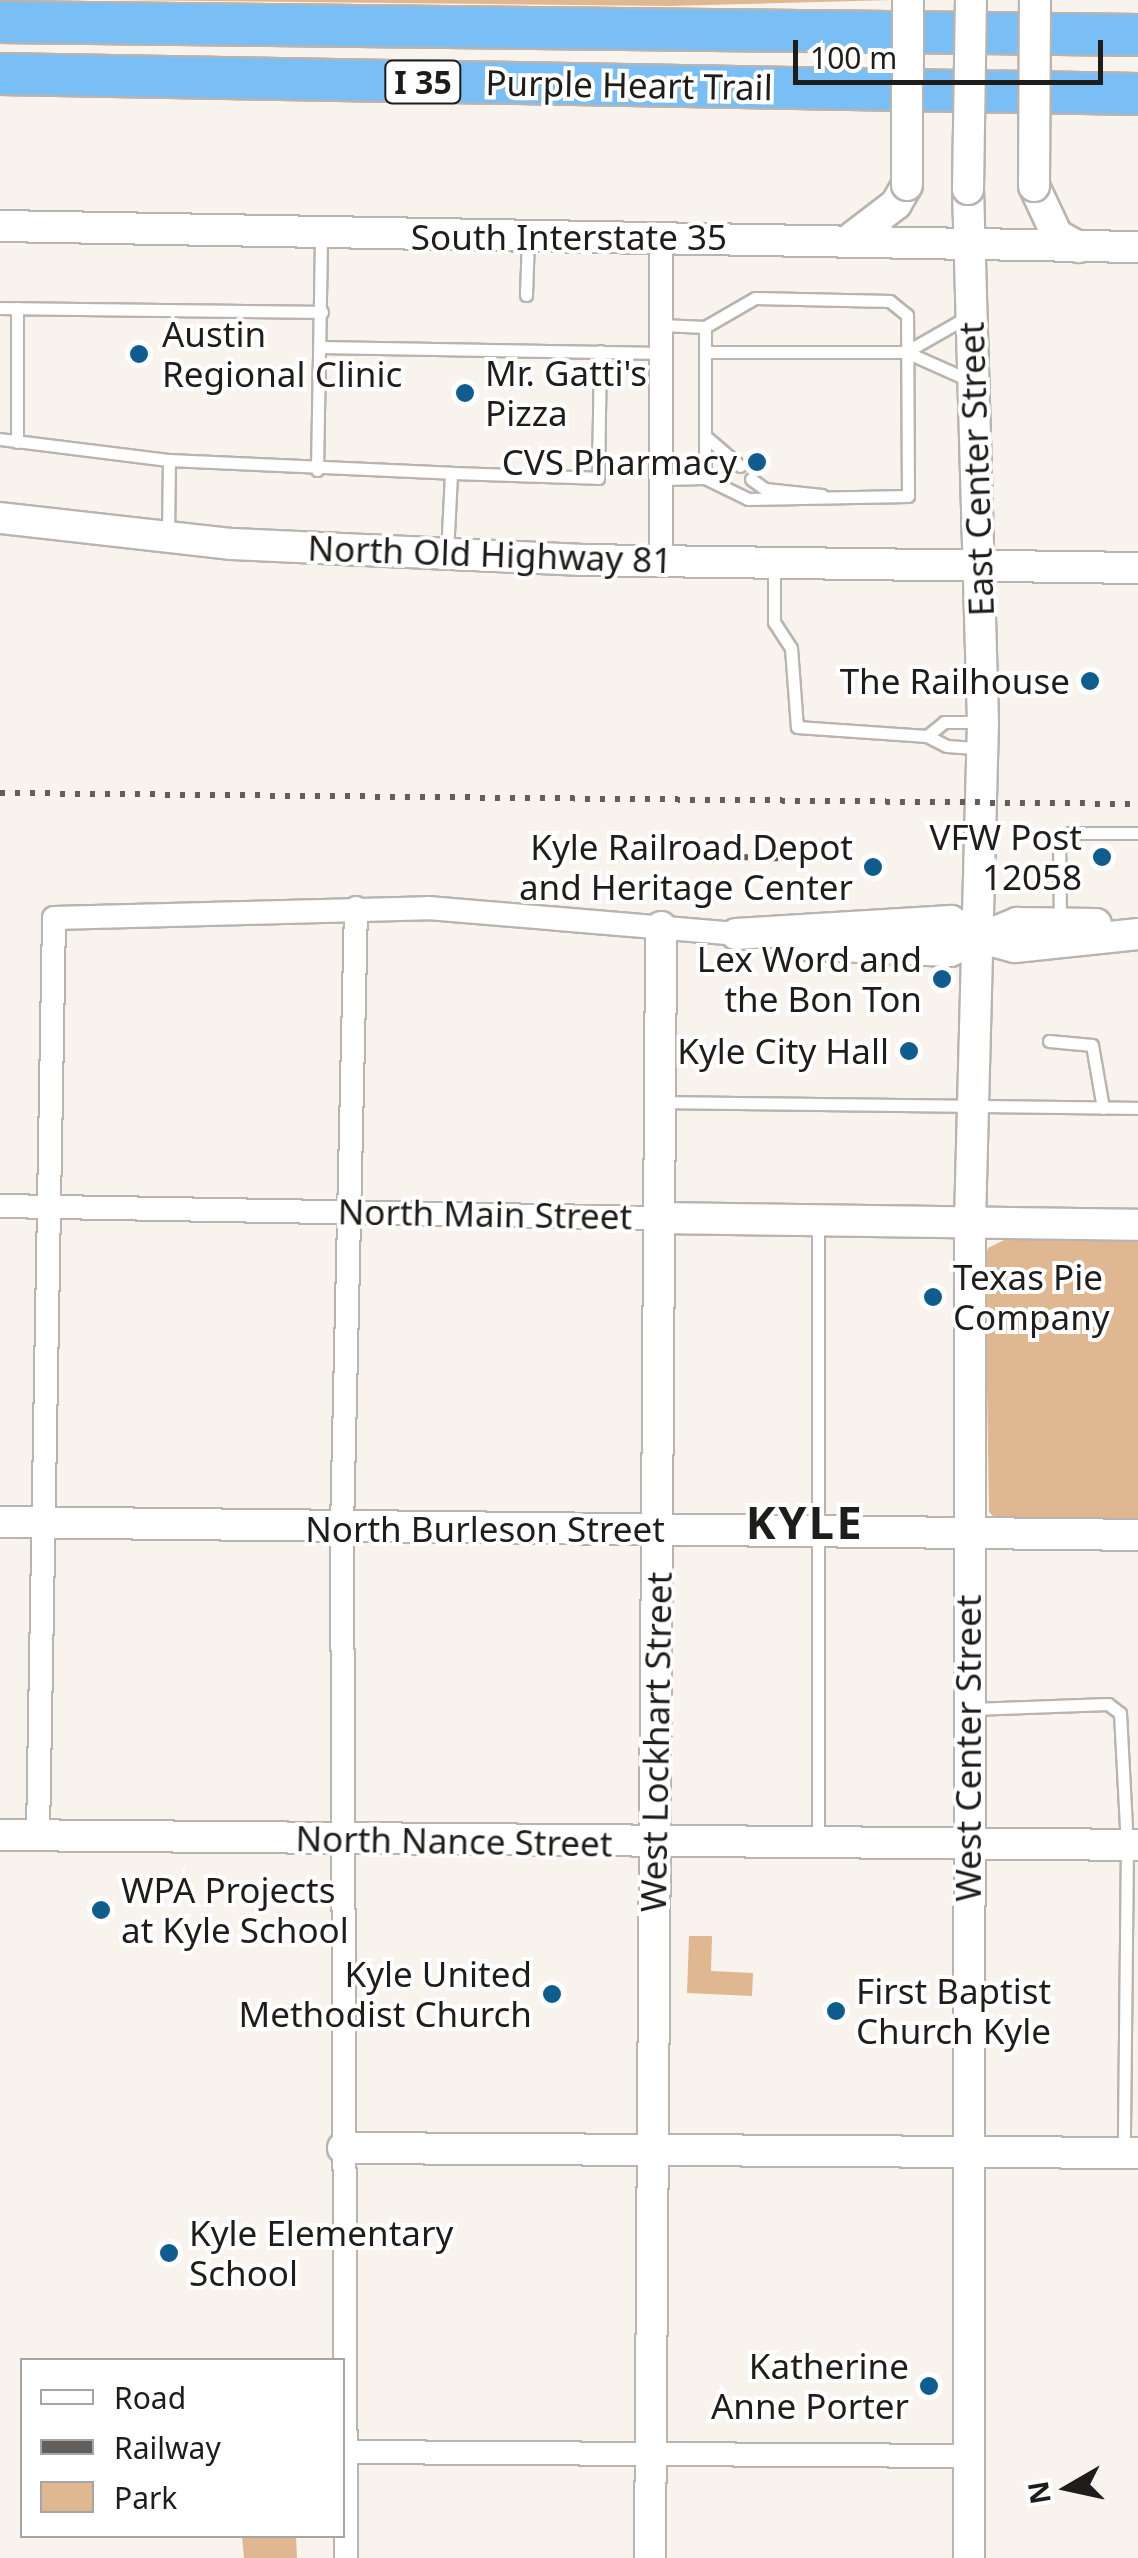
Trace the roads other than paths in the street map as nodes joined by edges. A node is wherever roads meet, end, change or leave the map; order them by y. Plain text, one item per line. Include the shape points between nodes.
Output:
1 (908, 0) edge
2 (971, 0) edge
3 (1035, 0) edge
4 (0, 22) edge
5 (1138, 35) edge
6 (0, 74) edge
7 (64, 76) junction
8 (0, 87) edge
9 (1138, 94) edge
10 (0, 226) edge
11 (321, 235) junction
12 (853, 236) junction
13 (528, 238) junction
14 (662, 239) junction
15 (968, 242) junction
16 (1138, 246) edge
17 (1079, 247) junction
18 (526, 295) dead end
19 (0, 308) edge
20 (18, 308) junction
21 (322, 312) junction
22 (971, 315) junction
23 (661, 325) junction
24 (705, 328) junction
25 (320, 347) junction
26 (600, 351) junction
27 (706, 352) junction
28 (906, 352) junction
29 (661, 354) junction
30 (974, 382) junction
31 (705, 436) junction
32 (0, 439) edge
33 (17, 442) junction
34 (170, 460) junction
35 (740, 466) dead end
36 (317, 470) junction
37 (451, 473) junction
38 (705, 478) junction
39 (752, 478) dead end
40 (661, 479) junction
41 (828, 498) junction
42 (0, 518) edge
43 (168, 537) junction
44 (446, 554) junction
45 (661, 561) junction
46 (774, 564) junction
47 (982, 568) junction
48 (1138, 568) edge
49 (982, 735) junction
50 (927, 736) junction
51 (1138, 832) edge
52 (356, 908) junction
53 (1138, 925) edge
54 (661, 927) junction
55 (736, 934) joint
56 (1061, 934) junction
57 (1138, 934) edge
58 (978, 937) junction
59 (1049, 1040) dead end
60 (658, 1102) junction
61 (974, 1107) junction
62 (1102, 1108) junction
63 (1138, 1108) edge
64 (0, 1206) edge
65 (45, 1207) junction
66 (346, 1210) junction
67 (657, 1218) junction
68 (818, 1222) junction
69 (970, 1222) junction
70 (1138, 1226) edge
71 (0, 1522) edge
72 (42, 1523) junction
73 (342, 1528) junction
74 (660, 1530) junction
75 (971, 1532) junction
76 (814, 1533) junction
77 (1138, 1536) edge
78 (968, 1710) junction
79 (0, 1835) edge
80 (38, 1835) junction
81 (340, 1840) junction
82 (818, 1842) junction
83 (968, 1842) junction
84 (654, 1843) junction
85 (1132, 1845) edge
86 (343, 2148) junction
87 (651, 2150) junction
88 (969, 2151) junction
89 (1131, 2152) edge
90 (346, 2452) junction
91 (650, 2456) junction
92 (970, 2456) junction
93 (346, 2558) edge
94 (650, 2558) edge
95 (969, 2558) edge

1 - 12 street, bridge via 908,184 896,204
2 - 15 street, East Center Street, bridge
3 - 17 street, bridge via 1034,186 1057,234
4 - 5 highway, Purple Heart Trail / I 35
6 - 7 highway, Purple Heart Trail / I 35
7 - 8 highway
7 - 9 highway, Purple Heart Trail / I 35
10 - 11 street, South Interstate 35
11 - 13 street, South Interstate 35
11 - 21 lane
12 - 14 street, South Interstate 35
12 - 15 street, South Interstate 35
13 - 14 street, South Interstate 35
13 - 18 lane
14 - 23 street
15 - 17 street, South Interstate 35
15 - 22 street, East Center Street
16 - 17 street, South Interstate 35
19 - 20 lane
20 - 21 lane
20 - 33 lane
21 - 25 lane
22 - 28 lane
22 - 30 street, East Center Street
23 - 24 lane
23 - 29 street
24 - 27 lane
24 - 28 lane via 755,298 890,300 906,314
25 - 26 lane
25 - 36 lane
26 - 29 lane
26 - 37 lane via 598,478
27 - 28 lane
27 - 31 lane
28 - 30 lane
28 - 41 lane via 908,496
29 - 40 street
30 - 47 street, East Center Street
31 - 35 lane
31 - 38 lane
32 - 33 lane
33 - 34 lane
34 - 36 lane
34 - 43 lane
36 - 37 lane
37 - 44 lane
38 - 40 lane
38 - 41 lane via 748,499
39 - 41 lane via 765,489 810,490
40 - 45 street
42 - 43 street, North Old Highway 81
43 - 44 street, North Old Highway 81
44 - 45 street, North Old Highway 81
45 - 46 street, North Old Highway 81
46 - 47 street, North Old Highway 81
46 - 50 lane via 774,622 792,648 797,728
47 - 48 street, North Old Highway 81
47 - 49 street, East Center Street
49 - 50 lane via 947,746
49 - 50 lane via 944,722
49 - 58 street, East Center Street
51 - 56 lane via 1070,833 1059,842
52 - 54 street
52 - 65 street via 54,918
52 - 66 street
53 - 56 street
54 - 55 street
54 - 60 street, West Lockhart Street
55 - 58 street via 800,945 945,951
56 - 57 street
56 - 58 street via 1015,946
58 - 61 street, West Center Street
59 - 62 lane via 1092,1045
60 - 61 lane
60 - 67 street, West Lockhart Street
61 - 62 lane
61 - 69 street, West Center Street
62 - 63 lane
64 - 65 street, North Main Street
65 - 66 street, North Main Street
65 - 72 street
66 - 67 street, North Main Street
66 - 73 street
67 - 68 street, North Main Street
67 - 74 street, West Lockhart Street
68 - 69 street, North Main Street
68 - 76 lane
69 - 70 street, North Main Street
69 - 75 street, West Center Street
71 - 72 street, North Burleson Street
72 - 73 street, North Burleson Street
72 - 80 street
73 - 74 street, North Burleson Street
73 - 81 street
74 - 76 street, North Burleson Street
74 - 84 street, West Lockhart Street
75 - 76 street, North Burleson Street
75 - 77 street, North Burleson Street
75 - 78 street, West Center Street
76 - 82 lane
78 - 83 street, West Center Street
78 - 85 lane via 1108,1704 1120,1713
79 - 80 street, North Nance Street
80 - 81 street, North Nance Street
81 - 84 street, North Nance Street
81 - 86 street
82 - 83 street, North Nance Street
82 - 84 street, North Nance Street
83 - 85 street, North Nance Street
83 - 88 street, West Center Street
84 - 87 street, West Lockhart Street
85 - 89 lane
86 - 87 street
86 - 90 street
87 - 88 street
87 - 91 street, West Lockhart Street
88 - 89 street
88 - 92 street, West Center Street
90 - 91 street
90 - 93 street
91 - 92 street
91 - 94 street, West Lockhart Street
92 - 95 street, West Center Street

